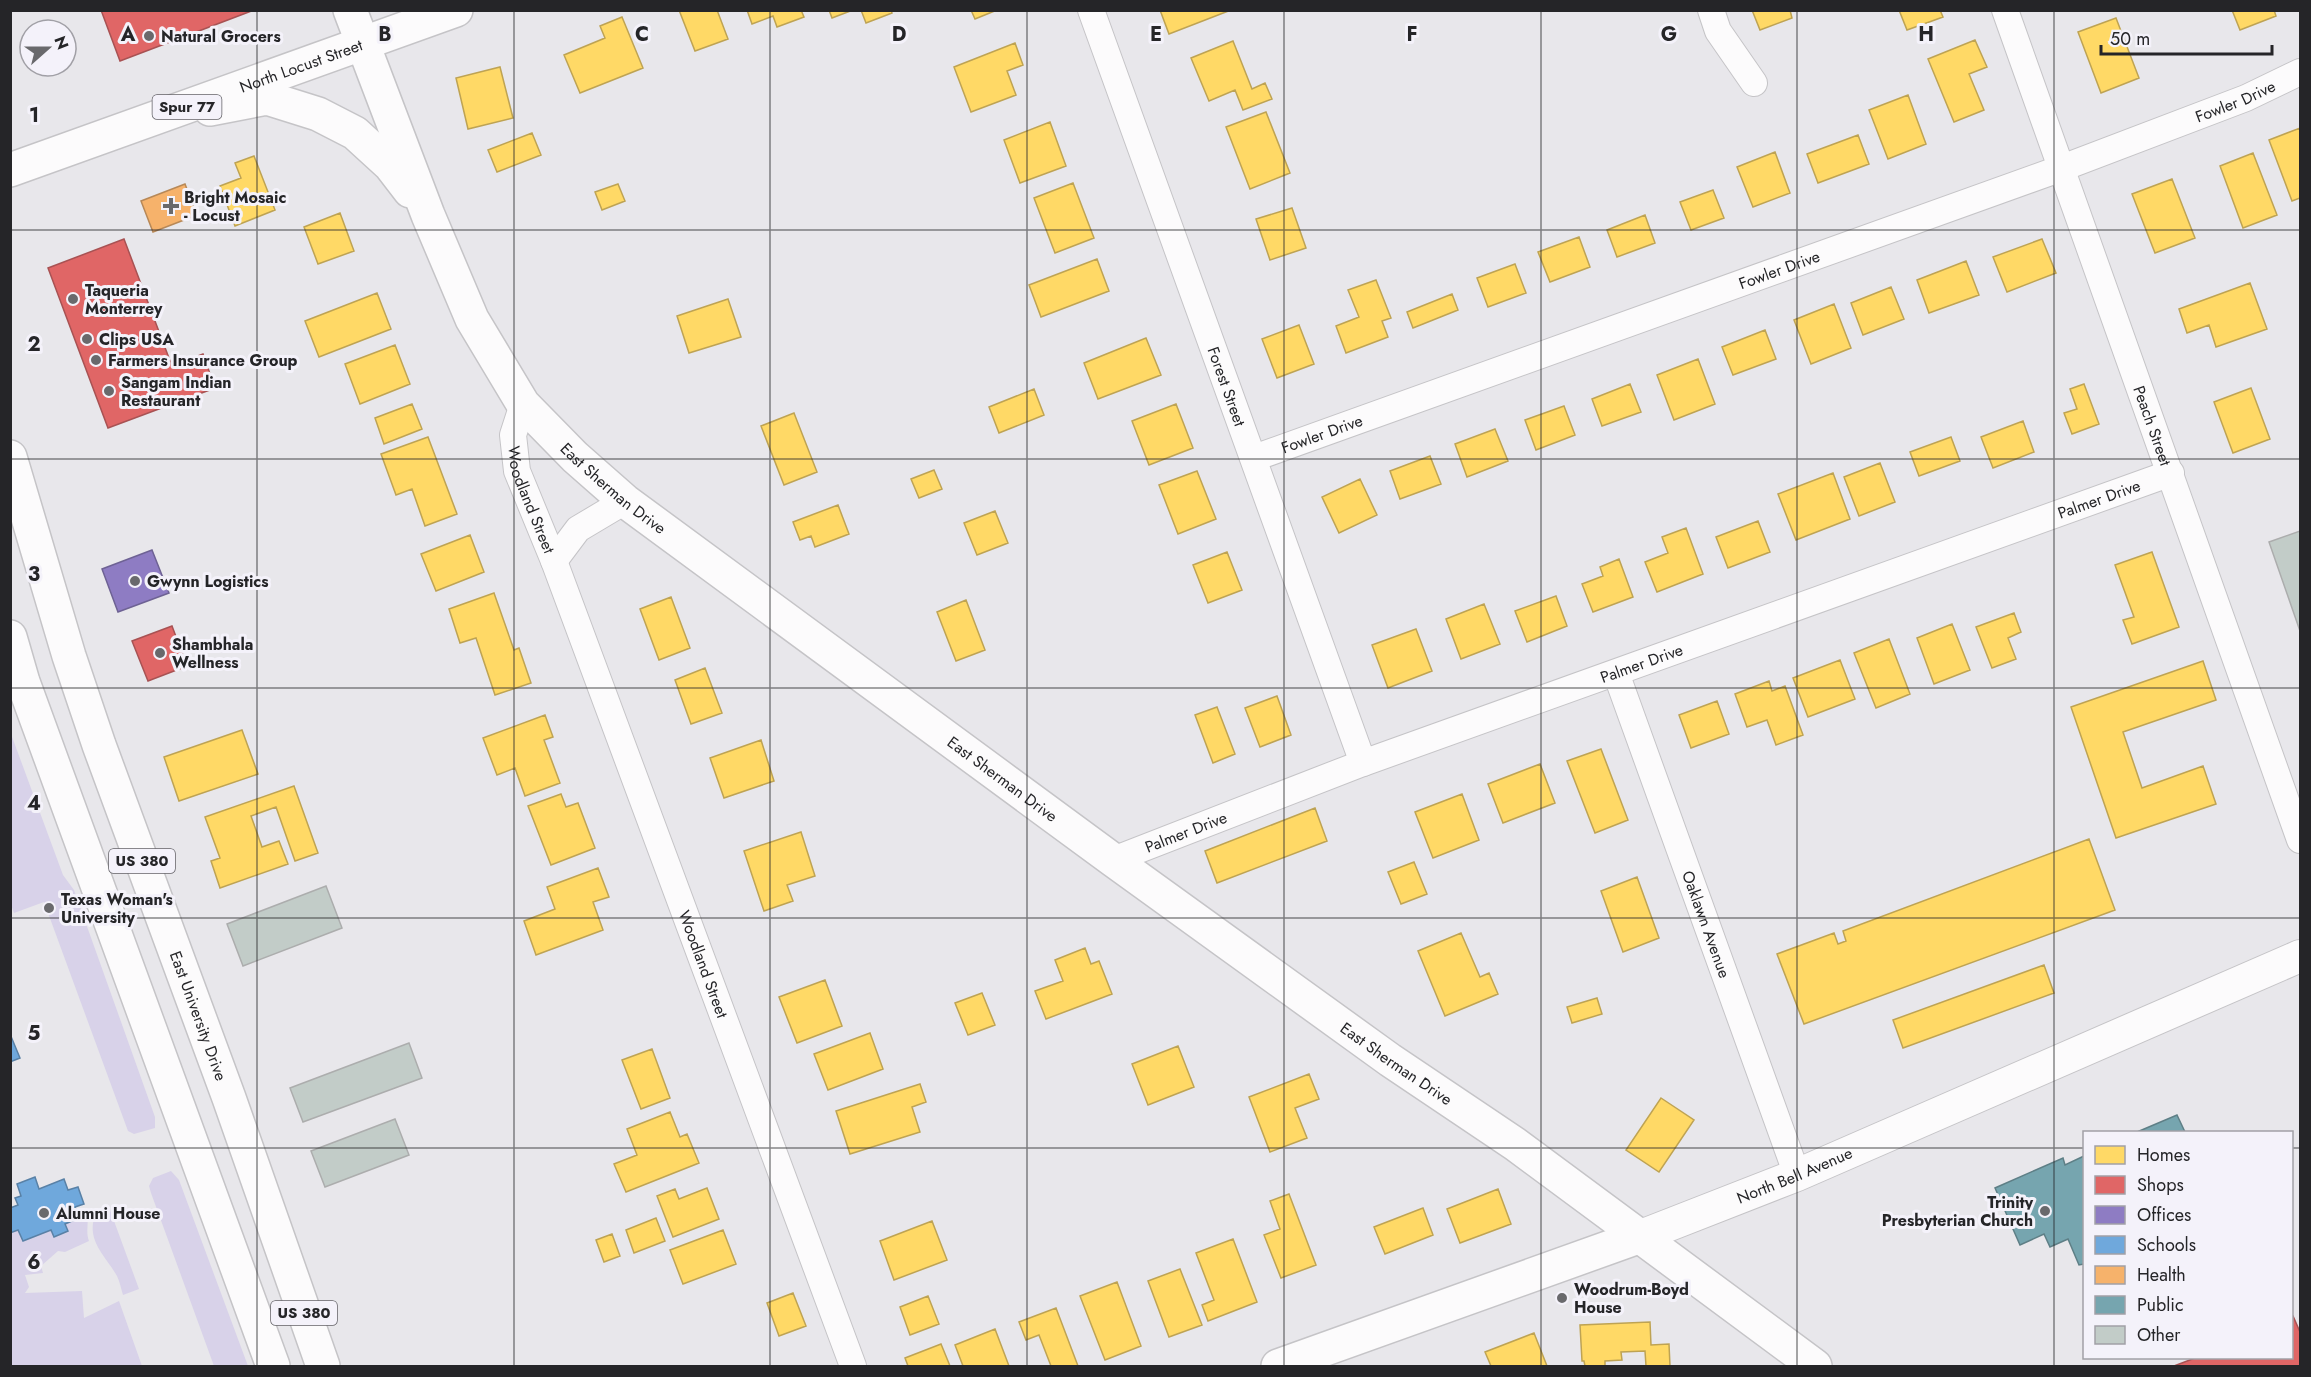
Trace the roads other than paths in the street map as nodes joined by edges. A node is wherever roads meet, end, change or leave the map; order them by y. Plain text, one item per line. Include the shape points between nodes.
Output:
1 (350, 10) edge
2 (456, 10) edge
3 (1091, 10) edge
4 (1711, 10) edge
5 (2006, 10) edge
6 (363, 45) junction
7 (2301, 72) edge
8 (1754, 82) dead end
9 (143, 123) junction
10 (2062, 168) junction
11 (10, 170) edge
12 (428, 215) junction
13 (523, 404) junction
14 (10, 457) edge
15 (1254, 458) junction
16 (2171, 473) junction
17 (624, 501) junction
18 (554, 561) junction
19 (10, 637) edge
20 (1616, 673) junction
21 (1363, 763) junction
22 (2301, 840) edge
23 (1113, 860) junction
24 (2301, 956) edge
25 (1797, 1175) junction
26 (1641, 1236) junction
27 (1291, 1364) edge
28 (273, 1366) edge
29 (323, 1366) edge
30 (853, 1366) edge
31 (1815, 1366) edge

1 - 6 main road, East Sherman Drive
2 - 6 main road, North Locust Street / Spur 77
3 - 15 street, Forest Street
4 - 8 street via 1724,41
5 - 10 street, Peach Street
6 - 9 main road, North Locust Street / Spur 77
6 - 12 main road, East Sherman Drive
7 - 10 street, Fowler Drive via 2246,98
9 - 11 main road, North Locust Street / Spur 77
9 - 12 main road via 267,98 318,114 355,133 390,165
10 - 15 street, Fowler Drive
10 - 16 street, Peach Street
12 - 13 main road, East Sherman Drive via 472,320
13 - 17 main road, East Sherman Drive
13 - 18 street, Woodland Street via 513,435 517,471
14 - 29 main road, East University Drive / US 380 via 99,745
15 - 21 street, Forest Street
16 - 20 street, Palmer Drive
16 - 22 street, Peach Street
17 - 18 street, Woodland Street via 578,529
17 - 23 main road, East Sherman Drive
18 - 30 street, Woodland Street
19 - 28 main road, US 380 via 23,682
20 - 21 street, Palmer Drive
20 - 25 street, Oaklawn Avenue
21 - 23 street, Palmer Drive
23 - 26 main road, East Sherman Drive
24 - 25 street, North Bell Avenue
25 - 26 street, North Bell Avenue
26 - 27 main road, North Bell Avenue
26 - 31 main road, East Sherman Drive

